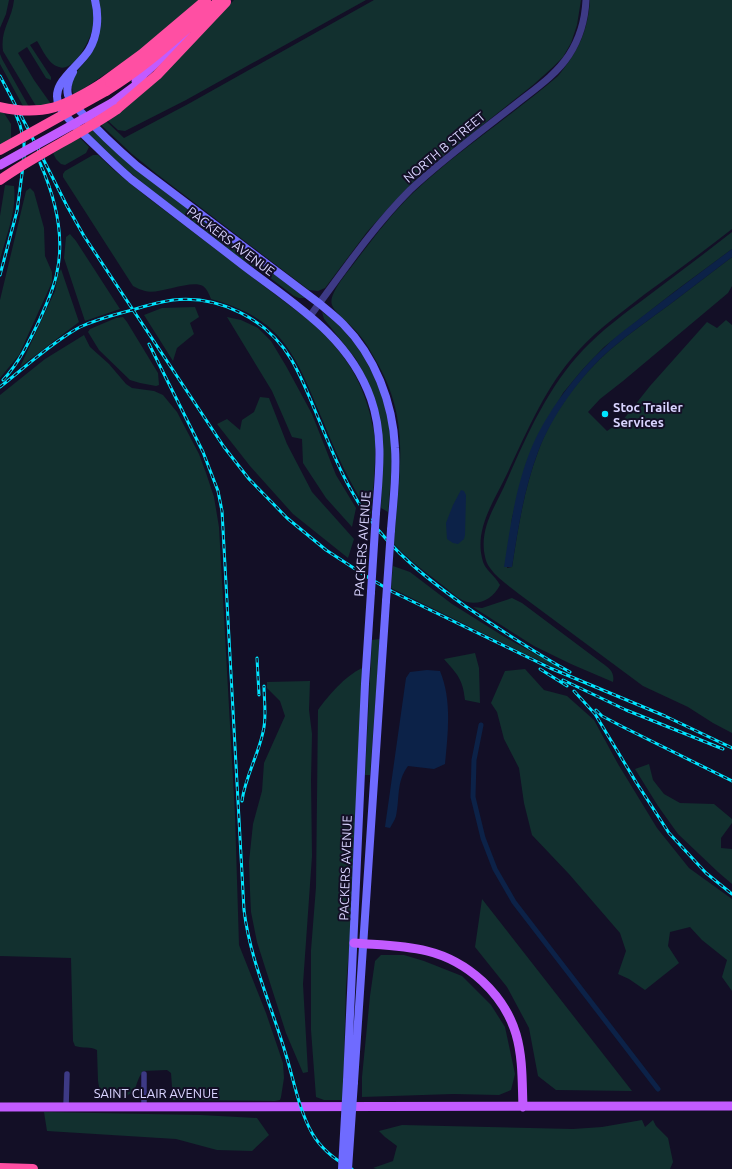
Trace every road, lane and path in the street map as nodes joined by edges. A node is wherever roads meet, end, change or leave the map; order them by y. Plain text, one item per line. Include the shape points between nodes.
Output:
1 (95, 0) edge
2 (206, 0) edge
3 (586, 0) edge
4 (224, 1) edge
5 (75, 68) junction
6 (109, 97) junction
7 (0, 107) edge
8 (0, 150) edge
9 (0, 160) edge
10 (0, 165) edge
11 (0, 176) edge
12 (4, 178) edge
13 (320, 304) junction
14 (310, 316) junction
15 (358, 944) junction
16 (67, 1074) dead end
17 (144, 1074) dead end
18 (351, 1082) junction
19 (66, 1106) junction
20 (732, 1106) edge
21 (0, 1107) edge
22 (144, 1107) junction
23 (523, 1107) junction
24 (0, 1168) edge
25 (33, 1169) edge
26 (342, 1169) edge
27 (348, 1169) edge

1 - 5 main road, PACKERS AVENUE via 96,33 90,49
2 - 6 highway via 142,54
3 - 13 street, NORTH B STREET via 583,25 563,64 546,81 442,162 412,189 370,236
4 - 6 highway via 133,74
4 - 6 highway via 157,75
5 - 13 main road, PACKERS AVENUE via 67,86 69,97 91,124 137,166
5 - 14 main road, PACKERS AVENUE via 63,80 57,91 58,104 69,119 131,179
6 - 7 highway, bridge via 75,99 49,109 23,111
6 - 8 highway, bridge
6 - 9 main road
6 - 10 main road, bridge
6 - 12 highway, bridge via 99,121 31,159
11 - 12 street
13 - 14 street, NORTH B STREET
13 - 15 main road, PACKERS AVENUE, bridge via 343,324 376,372 391,414 396,449 381,681
14 - 15 main road, PACKERS AVENUE, bridge via 331,334 350,357 371,399 380,438 365,684
15 - 18 main road, PACKERS AVENUE
15 - 23 main road via 428,951 458,964 484,983 504,1006 516,1035 522,1068
16 - 19 street
17 - 22 street
18 - 26 main road, PACKERS AVENUE, bridge
18 - 27 main road, PACKERS AVENUE, bridge
19 - 21 main road, SAINT CLAIR AVENUE
19 - 22 main road, SAINT CLAIR AVENUE
20 - 23 main road, SAINT CLAIR AVENUE
22 - 23 main road, SAINT CLAIR AVENUE
24 - 25 highway

